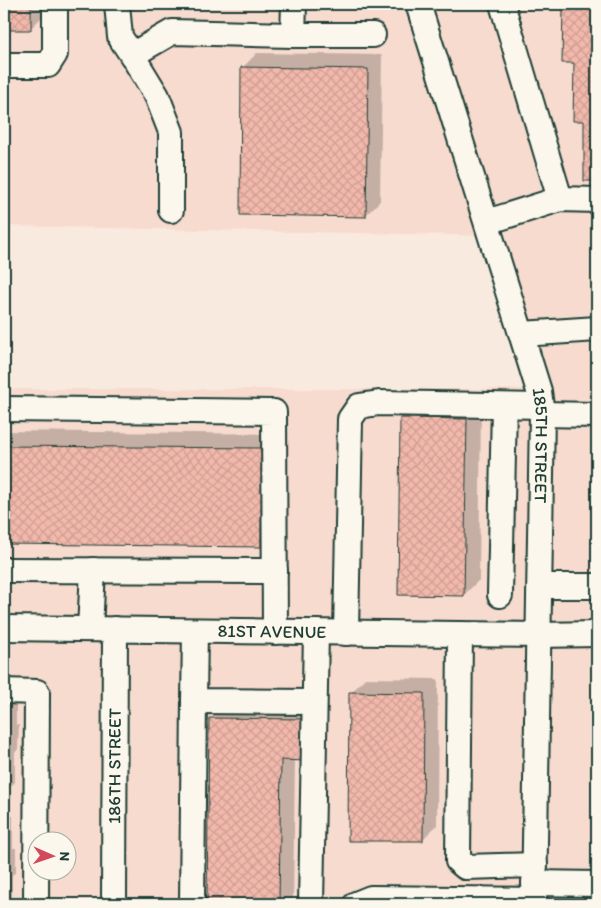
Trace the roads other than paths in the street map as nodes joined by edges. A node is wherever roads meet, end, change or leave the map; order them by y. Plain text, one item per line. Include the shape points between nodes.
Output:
1 (55, 4) edge
2 (117, 4) edge
3 (294, 4) edge
4 (418, 4) edge
5 (502, 4) edge
6 (293, 35) junction
7 (373, 35) dead end
8 (132, 55) junction
9 (4, 65) edge
10 (560, 199) junction
11 (597, 200) edge
12 (171, 210) dead end
13 (487, 222) junction
14 (597, 329) edge
15 (522, 334) junction
16 (504, 406) junction
17 (4, 408) edge
18 (541, 410) junction
19 (597, 416) edge
20 (502, 507) junction
21 (540, 508) junction
22 (4, 570) edge
23 (93, 570) junction
24 (275, 571) junction
25 (540, 586) junction
26 (597, 586) edge
27 (500, 595) dead end
28 (4, 628) edge
29 (90, 629) junction
30 (116, 629) junction
31 (196, 630) junction
32 (275, 632) junction
33 (316, 632) junction
34 (346, 633) junction
35 (460, 634) junction
36 (597, 634) edge
37 (539, 635) junction
38 (4, 691) edge
39 (194, 701) junction
40 (314, 702) junction
41 (597, 884) edge
42 (534, 888) edge
43 (494, 902) edge
44 (36, 904) edge
45 (114, 904) edge
46 (192, 904) edge
47 (311, 904) edge
48 (356, 904) edge

1 - 9 street via 55,54 48,66
2 - 8 street via 120,37
3 - 6 street
4 - 13 street, 185TH STREET
5 - 10 street
6 - 7 street
6 - 8 street via 172,32
8 - 12 street via 157,96 171,132
10 - 11 street
10 - 13 street
13 - 15 street, 185TH STREET
14 - 15 street
15 - 18 street, 185TH STREET via 537,383
16 - 18 street
16 - 20 street
16 - 34 street via 379,403 359,406 350,419
17 - 24 street via 274,412
18 - 19 street
18 - 21 street, 185TH STREET
20 - 21 street
20 - 27 street
21 - 25 street, 185TH STREET
22 - 23 street
23 - 24 street
23 - 29 street
24 - 32 street
25 - 26 street
25 - 37 street, 185TH STREET
28 - 29 street, 81ST AVENUE
29 - 30 street, 81ST AVENUE
30 - 31 street, 81ST AVENUE
30 - 45 street, 186TH STREET
31 - 32 street, 81ST AVENUE
31 - 39 street
32 - 33 street, 81ST AVENUE
33 - 34 street, 81ST AVENUE
33 - 40 street
34 - 35 street, 81ST AVENUE
35 - 37 street, 81ST AVENUE
35 - 42 street via 458,861 465,867
36 - 37 street, 81ST AVENUE
37 - 42 street, 185TH STREET
38 - 44 street via 37,692
39 - 40 street
39 - 46 street
40 - 47 street
41 - 42 street
42 - 43 street
43 - 48 street via 371,898

